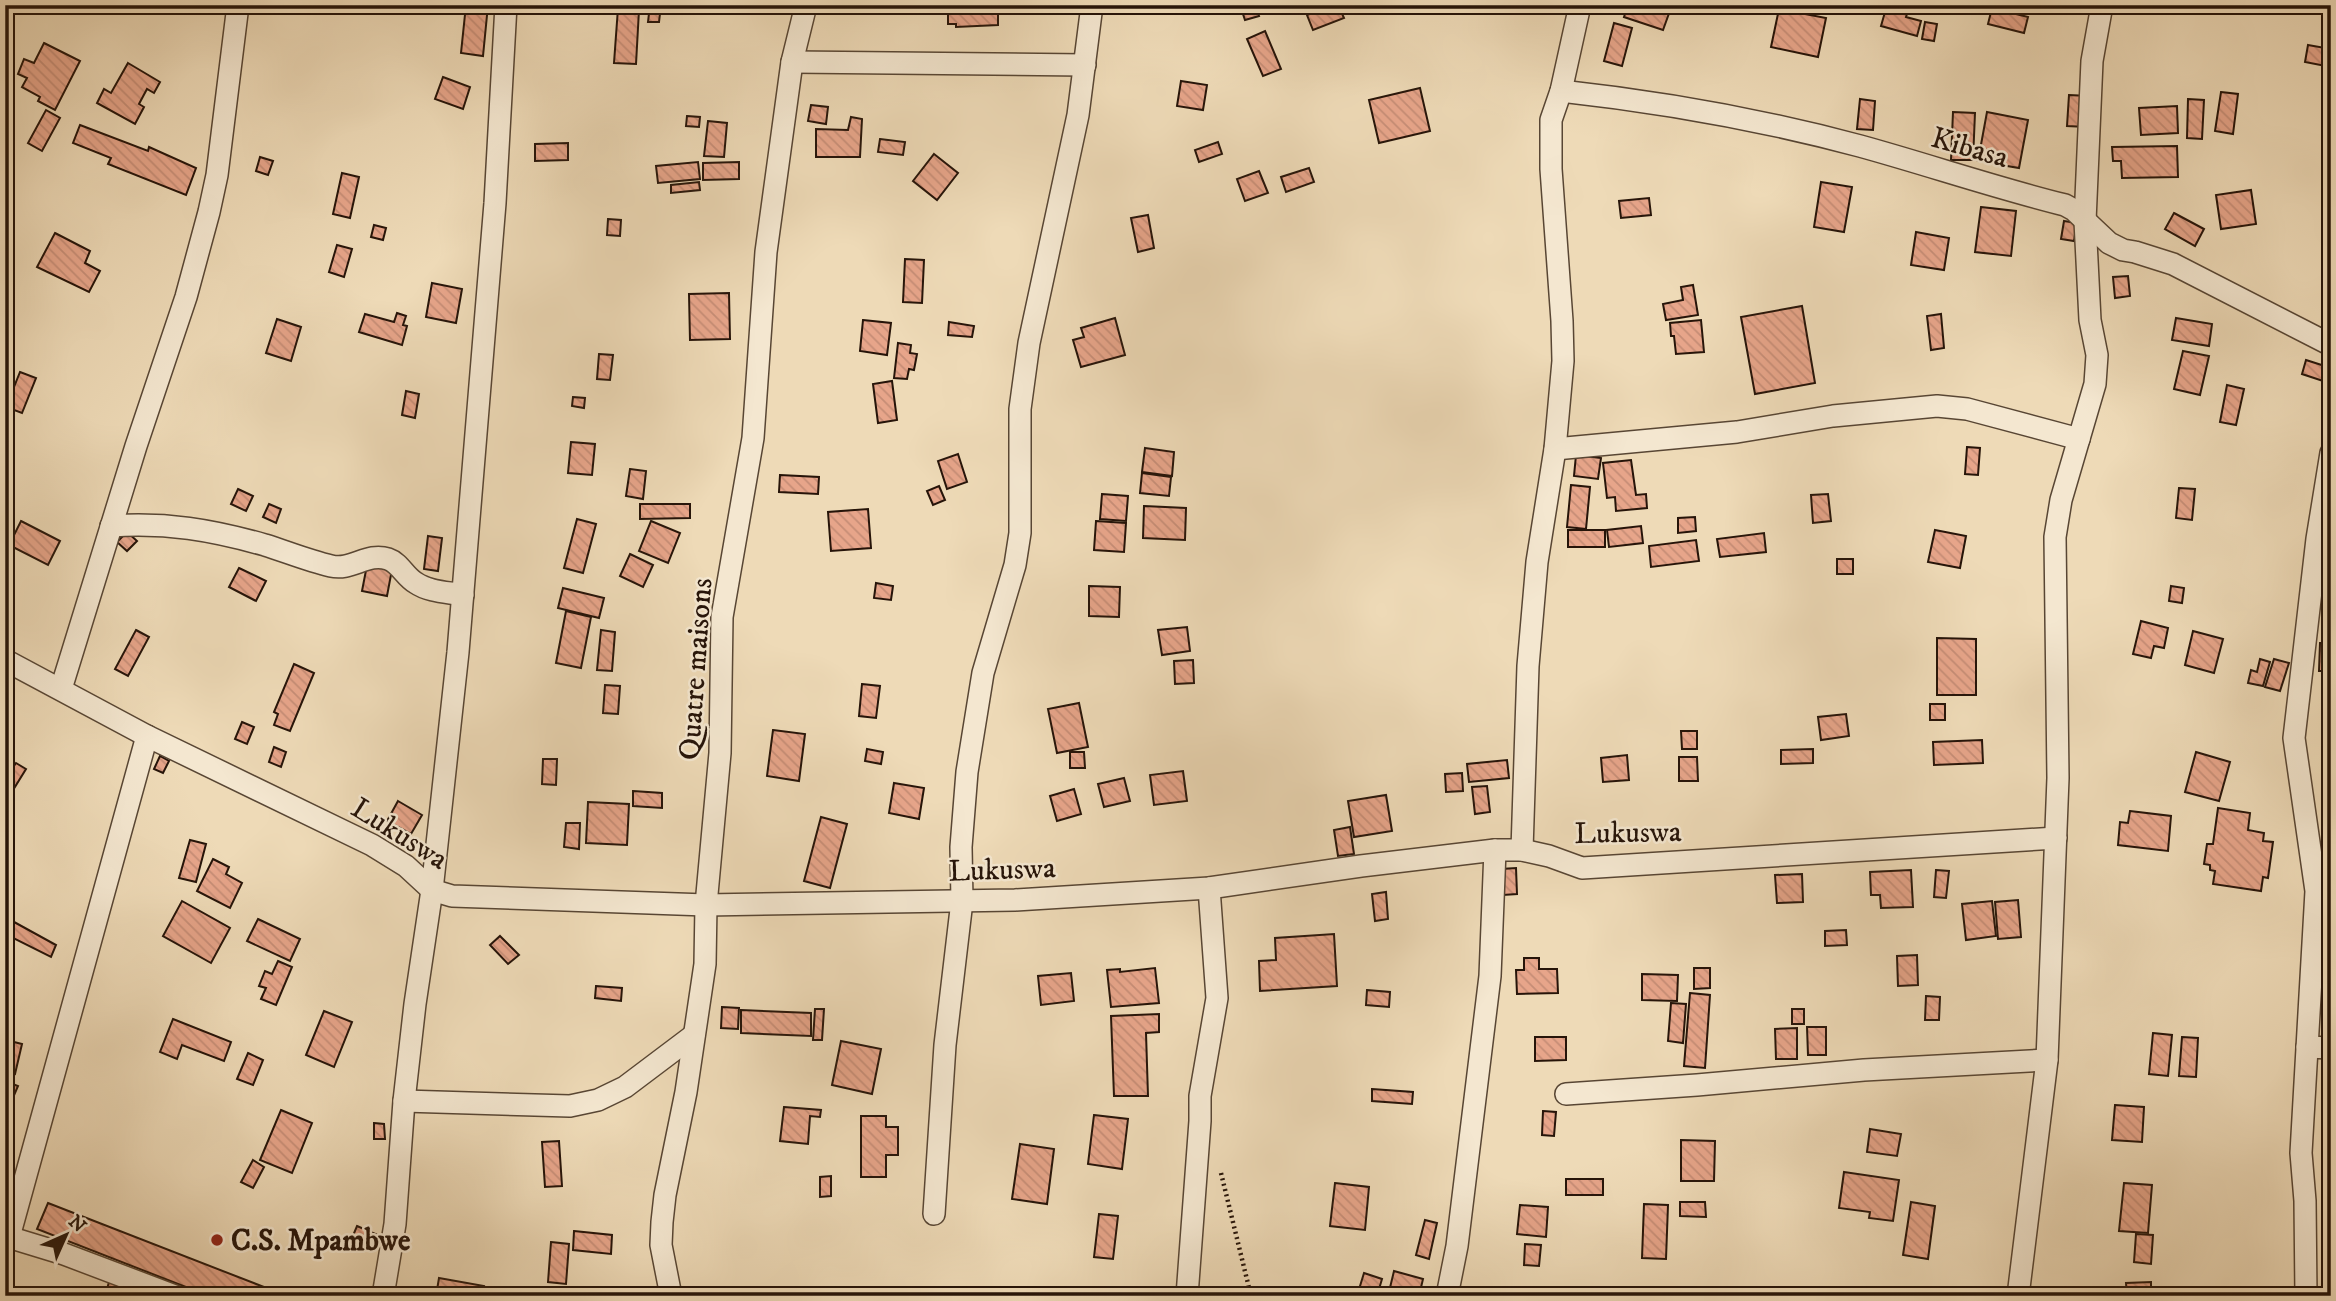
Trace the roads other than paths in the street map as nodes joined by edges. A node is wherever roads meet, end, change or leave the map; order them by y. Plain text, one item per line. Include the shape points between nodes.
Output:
1 (238, 5) edge
2 (506, 5) edge
3 (806, 5) edge
4 (1092, 5) edge
5 (1580, 5) edge
6 (2102, 5) edge
7 (792, 62) junction
8 (1085, 65) junction
9 (1560, 91) junction
10 (2085, 221) junction
11 (2331, 345) edge
12 (2079, 439) junction
13 (1555, 449) junction
14 (2331, 453) edge
15 (111, 526) junction
16 (463, 595) junction
17 (5, 660) edge
18 (61, 690) junction
19 (147, 736) junction
20 (2056, 838) junction
21 (1495, 850) junction
22 (1522, 850) junction
23 (1209, 888) junction
24 (432, 890) junction
25 (962, 901) junction
26 (706, 905) junction
27 (695, 1035) junction
28 (2307, 1047) junction
29 (2331, 1048) edge
30 (2047, 1060) junction
31 (1566, 1094) dead end
32 (404, 1101) junction
33 (934, 1214) dead end
34 (7, 1237) edge
35 (175, 1296) edge
36 (383, 1296) edge
37 (671, 1296) edge
38 (1187, 1296) edge
39 (1447, 1296) edge
40 (2018, 1296) edge
41 (2306, 1296) edge

1 - 15 street via 209,212
2 - 16 street
3 - 7 street, Quatre maisons
4 - 8 street
5 - 9 street
6 - 10 street via 2092,61
7 - 8 street
7 - 26 street, Quatre maisons via 766,252 753,439 722,617 720,753
8 - 25 street via 1020,409 1020,533 983,673 967,772
9 - 10 street, Kibasa via 1675,108 1858,146 2065,205
9 - 13 street via 1551,120 1563,361
10 - 11 street, Kibasa via 2116,247 2173,264
10 - 12 street via 2090,320 2097,355 2095,384
12 - 13 street via 1967,409 1937,406
12 - 20 street via 2055,537
13 - 22 street via 1536,562
14 - 28 street via 2294,738 2316,891
15 - 16 street via 146,523 200,528 334,567 378,557 394,562 425,588
15 - 18 street
16 - 24 street
17 - 18 street, Lukuswa
18 - 19 street, Lukuswa
19 - 24 street, Lukuswa via 381,850
19 - 34 street
20 - 22 street, Lukuswa via 1582,868
20 - 30 street
21 - 22 street, Lukuswa
21 - 23 street, Lukuswa
21 - 39 street via 1490,976
23 - 25 street, Lukuswa
23 - 38 street via 1217,998 1200,1096
24 - 26 street, Lukuswa via 452,896
24 - 32 street
25 - 26 street, Lukuswa
25 - 33 street via 945,1045
26 - 27 street, Quatre maisons via 705,964
27 - 32 street via 625,1087 598,1100 570,1106
27 - 37 street, Quatre maisons via 662,1222 661,1245
28 - 29 street
28 - 41 street via 2301,1153
30 - 31 street
30 - 40 street
32 - 36 street via 395,1224
34 - 35 street

